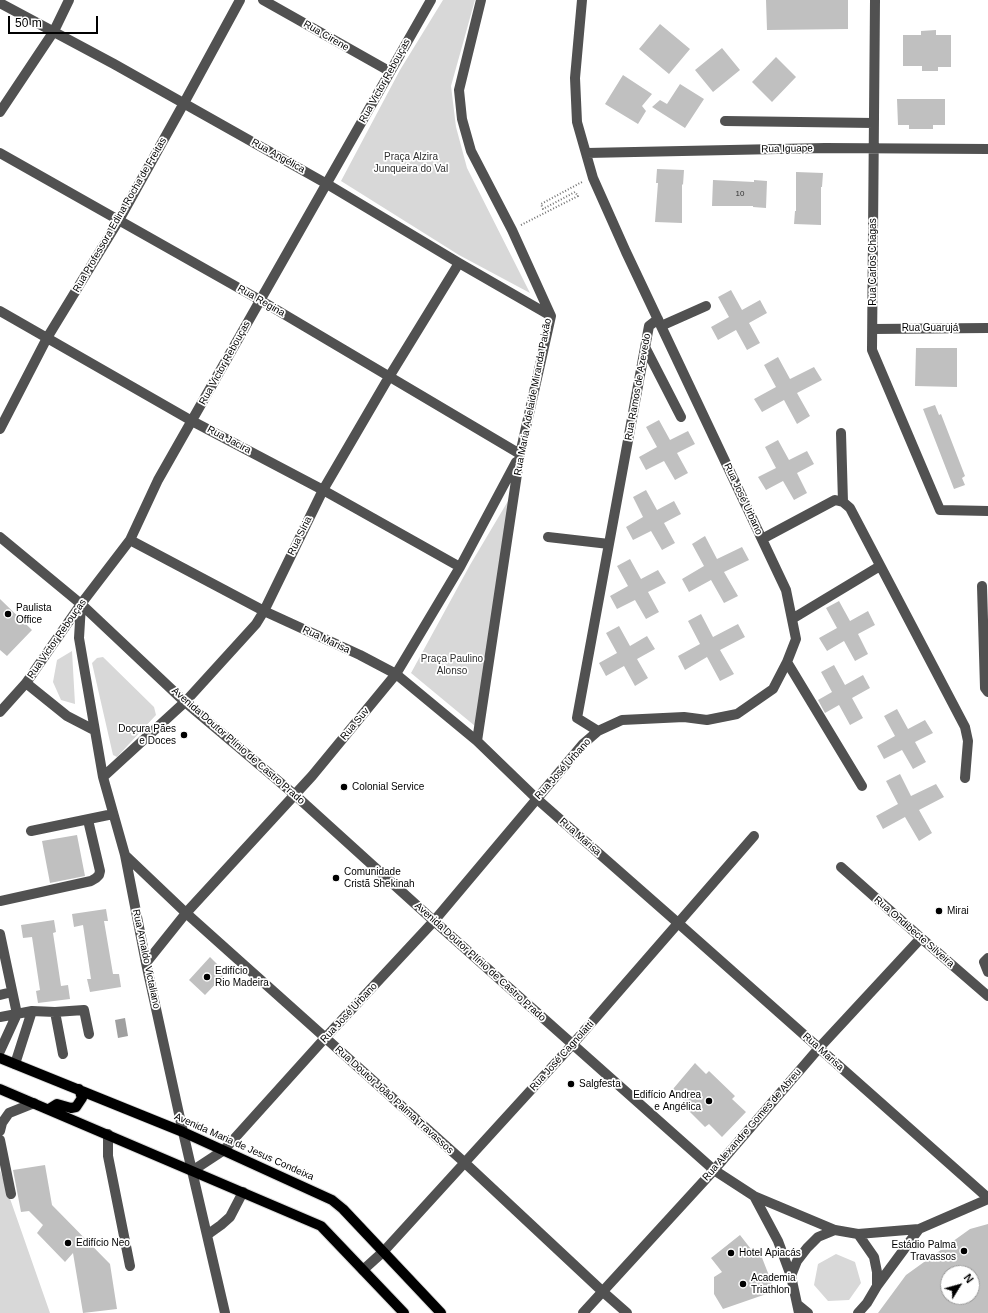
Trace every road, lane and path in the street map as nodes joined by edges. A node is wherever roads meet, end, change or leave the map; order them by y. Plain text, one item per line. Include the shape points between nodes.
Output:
1 (69, 0) edge
2 (240, 0) edge
3 (263, 0) edge
4 (431, 0) edge
5 (481, 0) edge
6 (582, 0) edge
7 (875, 0) edge
8 (0, 3) edge
9 (54, 31) junction
10 (389, 71) junction
11 (184, 103) junction
12 (0, 112) edge
13 (725, 121) dead end
14 (874, 123) junction
15 (873, 148) junction
16 (988, 149) edge
17 (0, 153) edge
18 (587, 153) junction
19 (593, 178) junction
20 (327, 184) junction
21 (119, 220) junction
22 (512, 230) junction
23 (459, 263) junction
24 (260, 300) junction
25 (706, 306) dead end
26 (0, 311) edge
27 (551, 316) junction
28 (660, 323) junction
29 (988, 328) edge
30 (873, 329) junction
31 (47, 338) junction
32 (645, 347) junction
33 (389, 377) junction
34 (682, 417) dead end
35 (192, 421) junction
36 (0, 429) edge
37 (842, 433) dead end
38 (520, 454) junction
39 (323, 490) junction
40 (843, 502) junction
41 (988, 511) edge
42 (0, 537) edge
43 (548, 537) dead end
44 (762, 539) junction
45 (130, 540) junction
46 (609, 544) junction
47 (880, 566) junction
48 (460, 567) junction
49 (982, 586) dead end
50 (81, 604) junction
51 (264, 611) junction
52 (792, 619) junction
53 (787, 662) junction
54 (396, 674) junction
55 (26, 684) junction
56 (988, 692) edge
57 (185, 702) junction
58 (0, 712) edge
59 (94, 730) junction
60 (598, 731) junction
61 (477, 740) junction
62 (103, 777) junction
63 (964, 778) dead end
64 (862, 786) dead end
65 (295, 795) junction
66 (537, 799) junction
67 (113, 814) junction
68 (88, 820) junction
69 (31, 831) dead end
70 (754, 836) dead end
71 (125, 855) junction
72 (842, 867) dead end
73 (0, 901) edge
74 (186, 914) junction
75 (434, 921) junction
76 (678, 923) junction
77 (0, 934) edge
78 (921, 938) junction
79 (988, 958) edge
80 (146, 963) junction
81 (988, 972) edge
82 (12, 992) junction
83 (0, 995) edge
84 (988, 996) edge
85 (32, 1011) junction
86 (55, 1012) junction
87 (17, 1014) junction
88 (0, 1017) edge
89 (89, 1034) dead end
90 (325, 1038) junction
91 (572, 1044) junction
92 (819, 1048) junction
93 (0, 1052) edge
94 (63, 1054) dead end
95 (0, 1058) edge
96 (15, 1064) junction
97 (0, 1089) edge
98 (79, 1090) junction
99 (34, 1103) junction
100 (49, 1109) junction
101 (0, 1131) edge
102 (183, 1132) junction
103 (108, 1134) junction
104 (0, 1140) edge
105 (224, 1150) junction
106 (464, 1162) junction
107 (714, 1170) junction
108 (192, 1171) junction
109 (243, 1192) junction
110 (11, 1194) dead end
111 (754, 1196) junction
112 (988, 1198) edge
113 (919, 1229) junction
114 (835, 1230) junction
115 (858, 1234) junction
116 (207, 1235) junction
117 (384, 1251) junction
118 (130, 1266) dead end
119 (363, 1270) junction
120 (791, 1276) junction
121 (877, 1286) junction
122 (602, 1291) junction
123 (798, 1308) edge
124 (225, 1313) edge
125 (404, 1313) edge
126 (441, 1313) edge
127 (583, 1313) edge
128 (627, 1313) edge
129 (808, 1313) edge
130 (858, 1313) edge

1 - 9 street
2 - 11 street, Rua Professora Edina Rocha de Freitas
3 - 10 street, Rua Cirene
4 - 10 street, Rua Victor Rebouças
5 - 22 street, Rua Maria Adelaide Miranda Paixão via 459,90 471,150
6 - 18 street via 575,78 577,122
7 - 14 street, Rua Carlos Chagas
8 - 9 street, Rua Angélica
9 - 11 street, Rua Angélica
9 - 12 street
10 - 20 street, Rua Victor Rebouças
11 - 20 street, Rua Angélica
11 - 21 street, Rua Professora Edina Rocha de Freitas
13 - 14 street
14 - 15 street, Rua Carlos Chagas
15 - 16 street, Rua Iguape
15 - 18 street, Rua Iguape
15 - 30 street, Rua Carlos Chagas
17 - 21 street, Rua Regina
18 - 19 street
19 - 22 path via 541,204 543,209 575,192 578,196
19 - 28 street
20 - 23 street, Rua Angélica
20 - 24 street, Rua Victor Rebouças
21 - 24 street, Rua Regina
21 - 31 street, Rua Professora Edina Rocha de Freitas
22 - 27 street, Rua Maria Adelaide Miranda Paixão
23 - 27 street, Rua Angélica
23 - 33 street, Rua Síria
24 - 33 street, Rua Regina
24 - 35 street, Rua Victor Rebouças
25 - 28 street
26 - 31 street, Rua Jacira
27 - 38 street, Rua Maria Adelaide Miranda Paixão
28 - 32 street, Rua Ramos de Azevedo via 649,326
28 - 44 street, Rua José Urbano
29 - 30 street, Rua Guarujá
30 - 41 street, Rua Carlos Chagas via 872,350 940,510
31 - 35 street, Rua Jacira
31 - 36 street, Rua Professora Edina Rocha de Freitas
32 - 34 street
32 - 46 street, Rua Ramos de Azevedo
33 - 38 street, Rua Regina
33 - 39 street, Rua Síria
35 - 39 street, Rua Jacira
35 - 45 street, Rua Victor Rebouças via 158,480
37 - 40 street
38 - 48 street, Rua Suv
38 - 61 street, Rua Maria Adelaide Miranda Paixão
39 - 48 street, Rua Jacira
39 - 51 street, Rua Síria
40 - 44 street via 835,500
40 - 47 street via 850,508
42 - 50 street, Avenida Doutor Plínio de Castro Prado
43 - 46 street
44 - 52 street, Rua José Urbano via 786,590
45 - 50 street, Rua Victor Rebouças
45 - 51 street, Rua Marisa
46 - 60 street, Rua Ramos de Azevedo via 577,718
47 - 52 street
47 - 63 street via 965,727 968,741
48 - 54 street, Rua Suv
49 - 56 street via 985,688
50 - 55 street, Rua Victor Rebouças
50 - 57 street, Avenida Doutor Plínio de Castro Prado
50 - 59 street, Rua Arnaldo Victaliano via 79,638
51 - 54 street, Rua Marisa
51 - 57 street, Rua Síria via 256,624
52 - 53 street, Rua José Urbano via 796,639
53 - 60 street, Rua José Urbano via 773,689 738,714 707,720 684,717 622,720
53 - 64 street
54 - 61 street, Rua Marisa
54 - 65 street, Rua Suv
55 - 58 street, Rua Victor Rebouças
55 - 59 street via 67,716
57 - 62 street, Rua Síria
57 - 65 street, Avenida Doutor Plínio de Castro Prado
59 - 62 street, Rua Arnaldo Victaliano
60 - 66 street, Rua José Urbano via 583,744
61 - 66 street, Rua Marisa
62 - 67 street, Rua Arnaldo Victaliano
65 - 74 street, Rua Suv
65 - 75 street, Avenida Doutor Plínio de Castro Prado
66 - 75 street, Rua José Urbano
66 - 76 street, Rua Marisa
67 - 68 street
67 - 71 street, Rua Arnaldo Victaliano
68 - 69 street
68 - 73 street via 100,871 96,878
70 - 76 street, Rua José Cagnolatti
71 - 74 street, Rua Doutor João Palma Travassos
71 - 80 street, Rua Arnaldo Victaliano
72 - 78 street, Rua Ondibecte Silveira
74 - 80 street, Rua Suv
74 - 90 street, Rua Doutor João Palma Travassos
75 - 90 street, Rua José Urbano
75 - 91 street, Avenida Doutor Plínio de Castro Prado
76 - 91 street, Rua José Cagnolatti
76 - 92 street, Rua Marisa
77 - 82 street
78 - 84 street, Rua Ondibecte Silveira
78 - 92 street, Rua Alexandre Gomes de Abreu
79 - 81 street via 984,962
80 - 102 street, Rua Arnaldo Victaliano
82 - 83 street
82 - 87 street
85 - 86 street
85 - 87 street
85 - 96 street
86 - 89 street via 84,1010
86 - 94 street
87 - 88 street
87 - 93 street
90 - 105 street, Rua José Urbano
90 - 106 street, Rua Doutor João Palma Travassos
91 - 106 street, Rua José Cagnolatti
91 - 107 street, Avenida Doutor Plínio de Castro Prado
92 - 107 street, Rua Alexandre Gomes de Abreu
92 - 112 street, Rua Marisa
95 - 96 main road, Avenida Maria de Jesus Condeixa
96 - 98 main road, Avenida Maria de Jesus Condeixa
97 - 99 main road
98 - 100 main road via 82,1098 76,1107 57,1104
98 - 102 main road, Avenida Maria de Jesus Condeixa
99 - 100 main road
99 - 101 street via 9,1113
100 - 103 main road
102 - 105 main road, Avenida Maria de Jesus Condeixa
102 - 108 street, Rua Arnaldo Victaliano
103 - 108 main road
103 - 118 street via 108,1156
104 - 110 street
105 - 108 street, Rua José Urbano
105 - 117 main road, Avenida Maria de Jesus Condeixa via 332,1200
106 - 117 street, Rua José Cagnolatti
106 - 122 street, Rua Doutor João Palma Travassos
107 - 111 street, Avenida Doutor Plínio de Castro Prado
107 - 122 street, Rua Alexandre Gomes de Abreu
108 - 109 main road
108 - 116 street, Rua Arnaldo Victaliano
109 - 116 street via 230,1217
109 - 119 main road via 321,1226
111 - 114 street, Avenida Doutor Plínio de Castro Prado
111 - 120 street via 778,1241
112 - 113 street, Avenida Doutor Plínio de Castro Prado
113 - 115 street, Avenida Doutor Plínio de Castro Prado
113 - 121 street
114 - 115 street, Avenida Doutor Plínio de Castro Prado
114 - 120 street via 818,1237 807,1248 797,1261
115 - 121 street via 874,1257
116 - 124 street, Rua Arnaldo Victaliano
117 - 119 street, Rua José Cagnolatti
117 - 126 main road, Avenida Maria de Jesus Condeixa
119 - 125 main road
120 - 123 street
121 - 130 street
122 - 127 street, Rua Alexandre Gomes de Abreu
122 - 128 street, Rua Doutor João Palma Travassos
123 - 129 street

